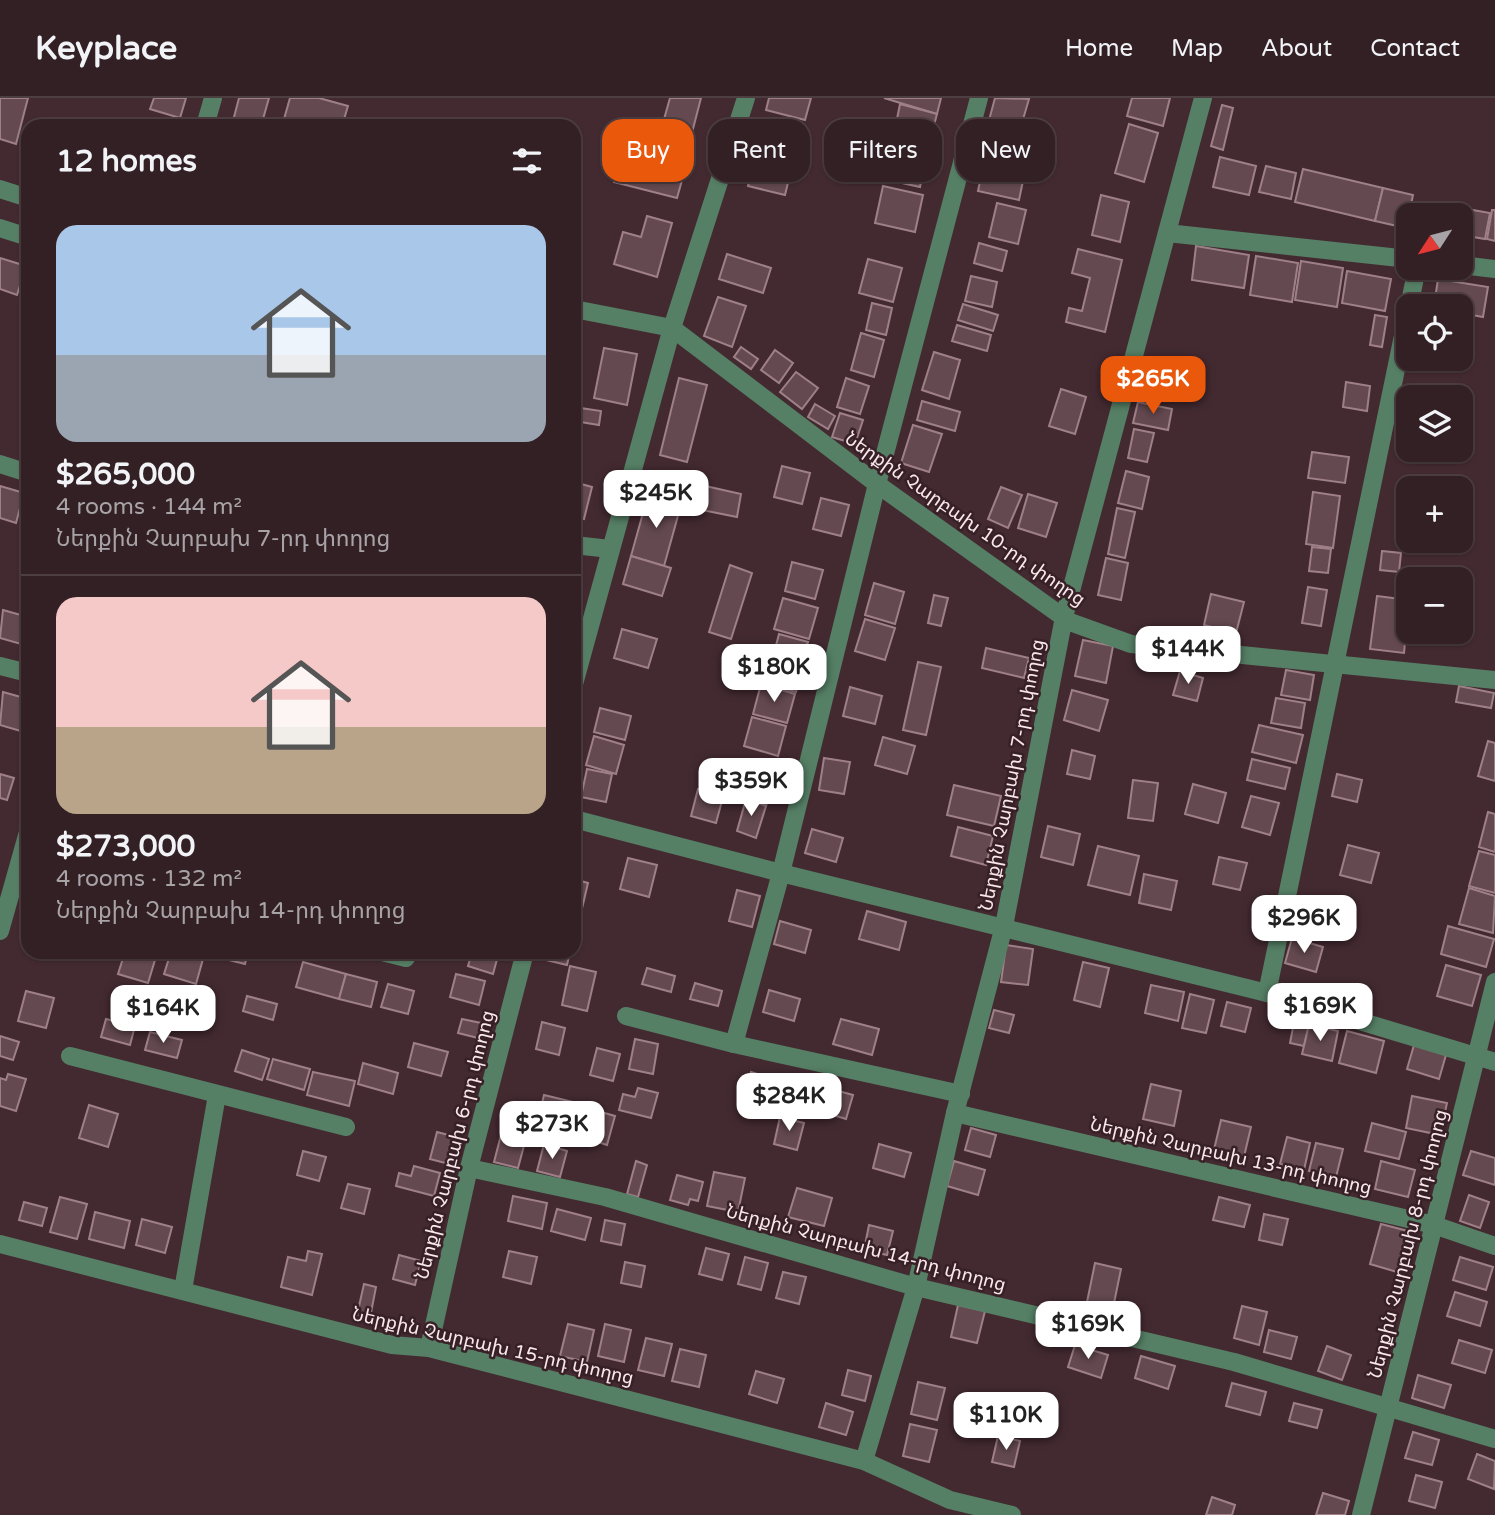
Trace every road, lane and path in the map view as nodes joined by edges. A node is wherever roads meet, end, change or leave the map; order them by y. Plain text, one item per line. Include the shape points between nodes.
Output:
1 (213, 98) edge
2 (746, 98) edge
3 (979, 98) edge
4 (1203, 98) edge
5 (207, 119) edge
6 (0, 189) edge
7 (21, 196) edge
8 (0, 228) edge
9 (1167, 233) junction
10 (21, 235) edge
11 (1396, 258) edge
12 (1474, 266) edge
13 (1495, 268) edge
14 (1414, 280) edge
15 (581, 310) edge
16 (673, 328) junction
17 (0, 464) edge
18 (21, 471) edge
19 (877, 484) junction
20 (581, 546) edge
21 (610, 549) junction
22 (1064, 617) junction
23 (581, 658) edge
24 (1334, 662) junction
25 (0, 666) edge
26 (21, 671) edge
27 (1495, 680) edge
28 (581, 821) edge
29 (21, 850) edge
30 (781, 873) junction
31 (6, 890) edge
32 (1004, 926) junction
33 (0, 931) edge
34 (523, 959) edge
35 (1495, 982) edge
36 (1267, 993) junction
37 (626, 1016) dead end
38 (734, 1044) junction
39 (70, 1056) dead end
40 (1476, 1056) junction
41 (1495, 1062) edge
42 (961, 1094) junction
43 (217, 1095) junction
44 (955, 1113) junction
45 (346, 1128) dead end
46 (469, 1168) junction
47 (1434, 1225) junction
48 (0, 1244) edge
49 (1495, 1246) edge
50 (916, 1287) junction
51 (184, 1290) junction
52 (429, 1348) junction
53 (1389, 1407) junction
54 (1495, 1439) edge
55 (864, 1461) junction
56 (1012, 1515) edge
57 (1361, 1515) edge

1 - 5 street
2 - 16 street
3 - 19 street
4 - 9 street, Ներքին Չարբախ 7-րդ փողոց
6 - 7 street
8 - 10 street
9 - 11 street
9 - 22 street, Ներքին Չարբախ 7-րդ փողոց
12 - 13 street
14 - 24 street
15 - 16 street, Ներքին Չարբախ 10-րդ փողոց
16 - 19 street, Ներքին Չարբախ 10-րդ փողոց
16 - 21 street
17 - 18 street
19 - 22 street, Ներքին Չարբախ 10-րդ փողոց
19 - 30 street
20 - 21 street
21 - 23 street
22 - 24 street, Ներքին Չարբախ 10-րդ փողոց via 1131,644
22 - 32 street, Ներքին Չարբախ 7-րդ փողոց
24 - 27 street, Ներքին Չարբախ 10-րդ փողոց
24 - 36 street
25 - 26 street
28 - 30 street
29 - 31 street
30 - 32 street
30 - 38 street
31 - 33 street
32 - 36 street
32 - 42 street, Ներքին Չարբախ 7-րդ փողոց
34 - 46 street, Ներքին Չարբախ 6-րդ փողոց
35 - 40 street, Ներքին Չարբախ 8-րդ փողոց
36 - 40 street
37 - 38 street
38 - 42 street
39 - 43 street
40 - 41 street
40 - 47 street, Ներքին Չարբախ 8-րդ փողոց
42 - 44 street, Ներքին Չարբախ 7-րդ փողոց
43 - 45 street
43 - 51 street
44 - 47 street, Ներքին Չարբախ 13-րդ փողոց
44 - 50 street, Ներքին Չարբախ 7-րդ փողոց
46 - 50 street, Ներքին Չարբախ 14-րդ փողոց via 605,1197
46 - 52 street, Ներքին Չարբախ 6-րդ փողոց
47 - 49 street, Ներքին Չարբախ 13-րդ փողոց
47 - 53 street, Ներքին Չարբախ 8-րդ փողոց
48 - 51 street, Ներքին Չարբախ 15-րդ փողոց
50 - 53 street, Ներքին Չարբախ 14-րդ փողոց via 1234,1362
50 - 55 street, Ներքին Չարբախ 7-րդ փողոց
51 - 52 street, Ներքին Չարբախ 15-րդ փողոց via 392,1345
52 - 55 street, Ներքին Չարբախ 15-րդ փողոց
53 - 54 street, Ներքին Չարբախ 14-րդ փողոց
53 - 57 street, Ներքին Չարբախ 8-րդ փողոց
55 - 56 street, Ներքին Չարբախ 15-րդ փողոց via 950,1500

